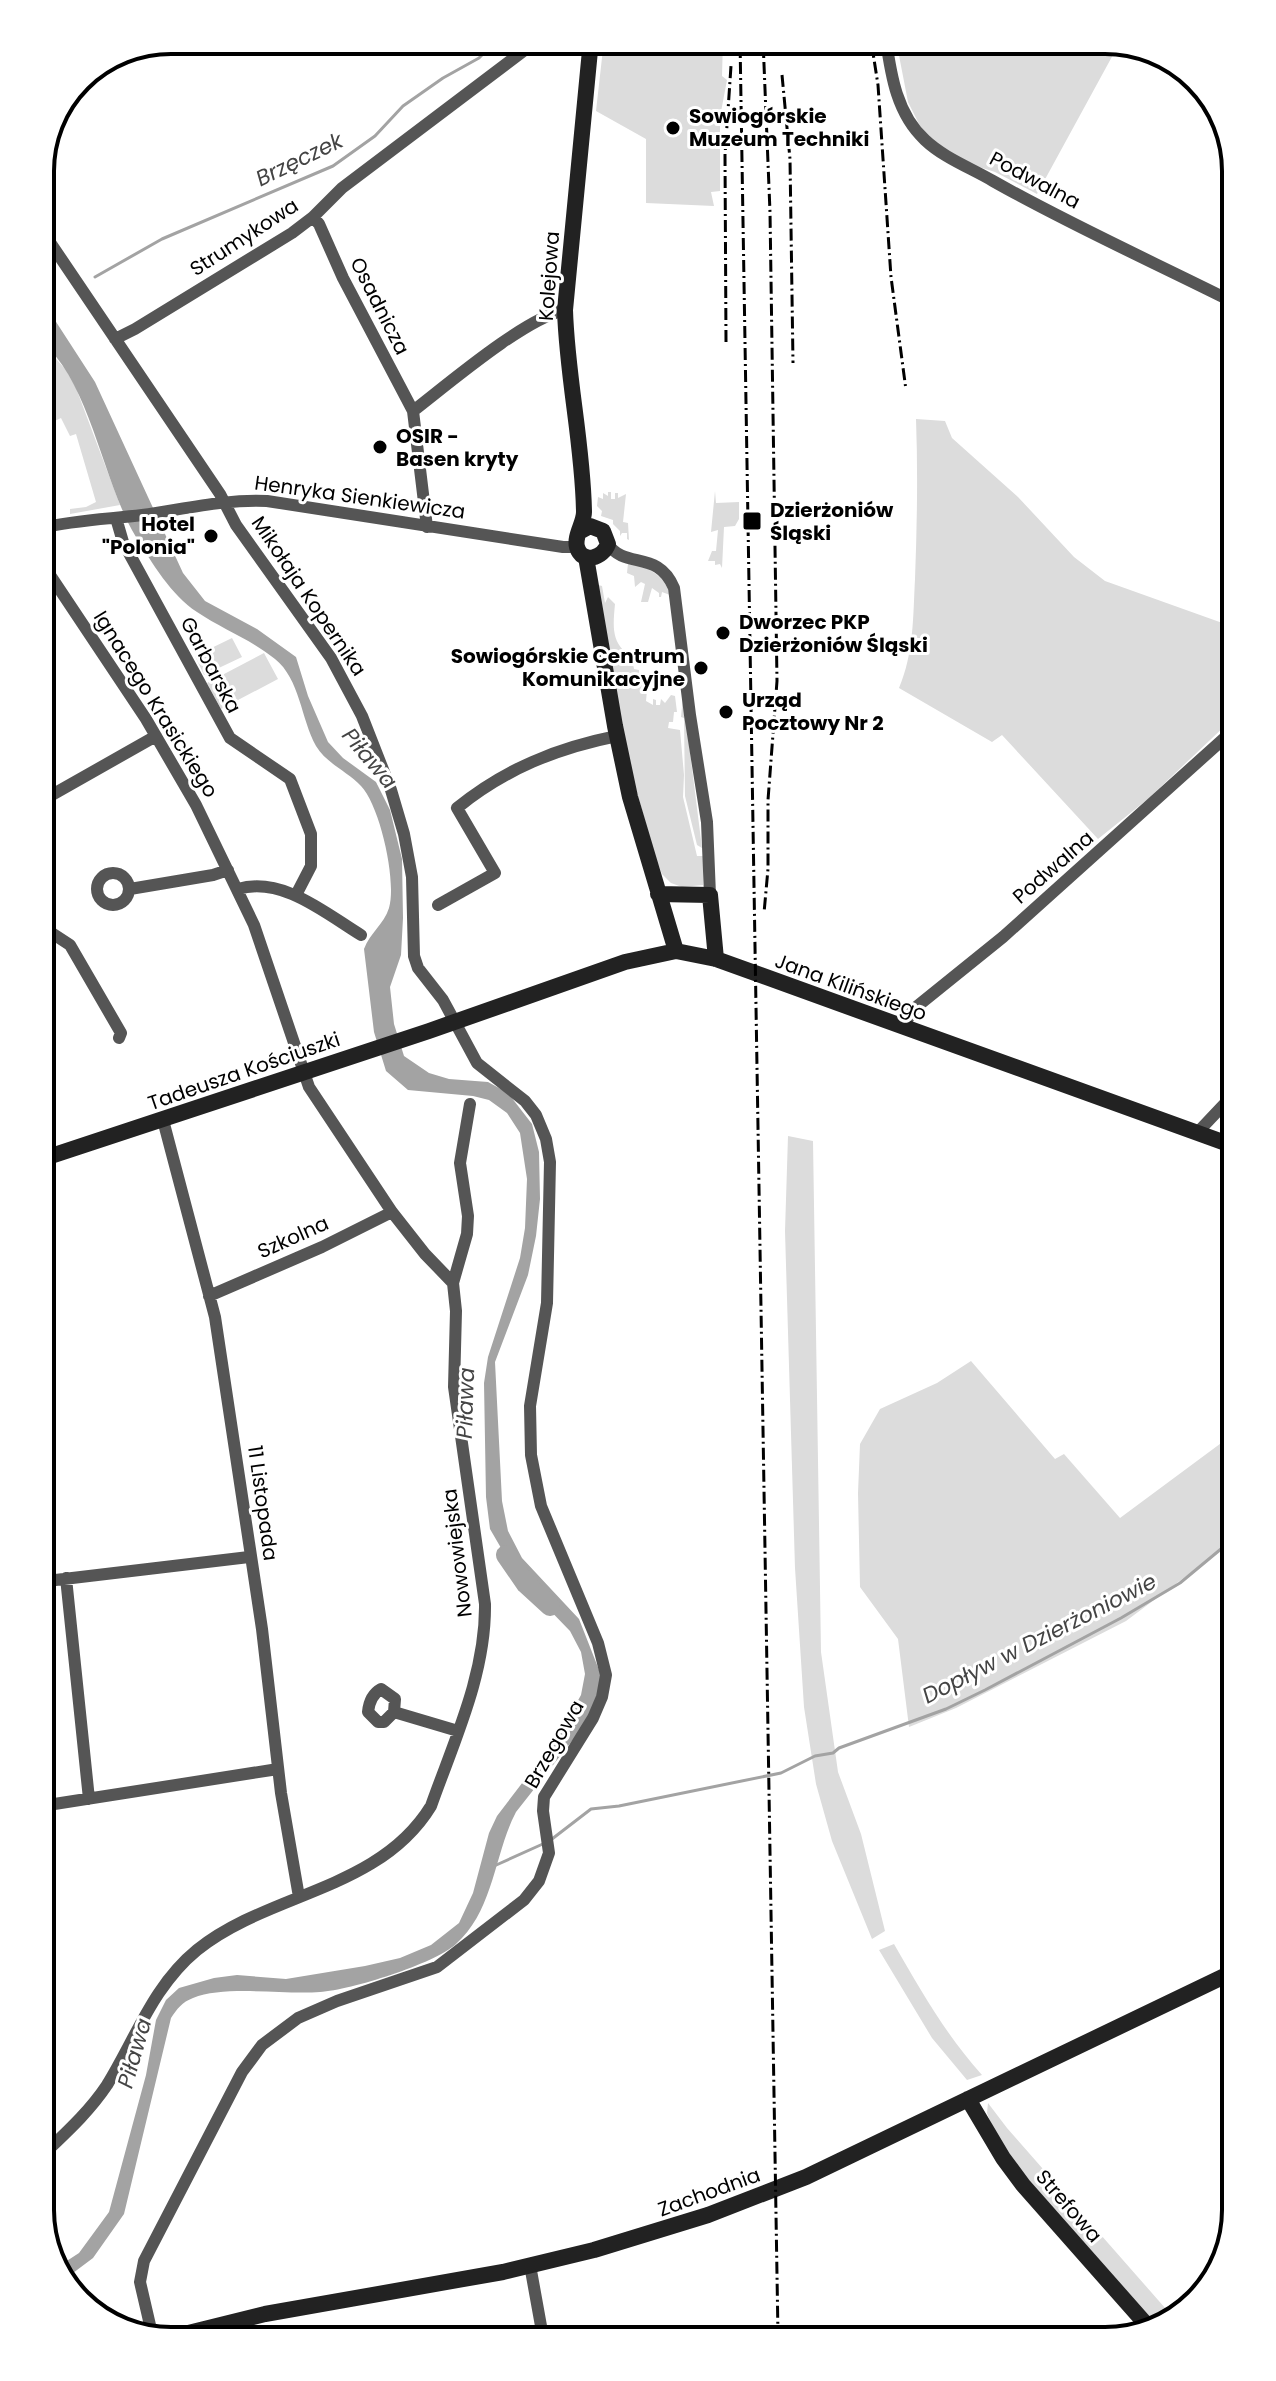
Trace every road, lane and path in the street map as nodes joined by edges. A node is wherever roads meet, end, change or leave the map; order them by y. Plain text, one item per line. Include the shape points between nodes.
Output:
1 (519, 54) edge
2 (590, 54) edge
3 (888, 54) edge
4 (313, 217) junction
5 (54, 248) edge
6 (1222, 296) edge
7 (565, 310) junction
8 (115, 339) junction
9 (413, 411) junction
10 (225, 501) junction
11 (119, 518) junction
12 (54, 526) edge
13 (427, 527) junction
14 (586, 543) junction
15 (608, 544) junction
16 (54, 581) edge
17 (156, 736) junction
18 (617, 736) junction
19 (1222, 740) edge
20 (54, 794) edge
21 (228, 870) junction
22 (130, 889) dead end
23 (238, 889) junction
24 (658, 894) junction
25 (296, 895) junction
26 (710, 895) junction
27 (438, 905) dead end
28 (54, 935) edge
29 (361, 935) dead end
30 (676, 951) junction
31 (716, 959) junction
32 (455, 1022) junction
33 (902, 1027) junction
34 (119, 1038) dead end
35 (303, 1071) junction
36 (470, 1104) dead end
37 (1222, 1107) edge
38 (163, 1120) junction
39 (1197, 1133) junction
40 (1222, 1142) edge
41 (54, 1155) edge
42 (392, 1212) junction
43 (453, 1283) junction
44 (209, 1296) junction
45 (249, 1557) junction
46 (66, 1578) junction
47 (54, 1580) edge
48 (394, 1712) dead end
49 (458, 1731) junction
50 (278, 1769) junction
51 (89, 1799) junction
52 (54, 1804) edge
53 (299, 1897) junction
54 (1222, 1977) edge
55 (968, 2099) junction
56 (54, 2144) edge
57 (530, 2265) junction
58 (1143, 2320) edge
59 (150, 2325) edge
60 (212, 2327) edge
61 (541, 2327) edge

1 - 4 street, Strumykowa via 342,188
2 - 7 street, Kolejowa
3 - 6 street, Podwalna via 902,109 925,140 945,155
4 - 8 street, Strumykowa
4 - 9 street, Osadnicza
5 - 8 street, Mikołaja Kopernika
7 - 9 street via 548,313 522,330
7 - 14 street, Kolejowa
8 - 10 street, Mikołaja Kopernika
9 - 13 street, Osadnicza
10 - 11 street, Henryka Sienkiewicza
10 - 13 street, Henryka Sienkiewicza via 267,501
10 - 32 street, Mikołaja Kopernika via 236,525 331,658 362,716 404,834 412,877 414,956
11 - 12 street, Henryka Sienkiewicza
11 - 25 street, Garbarska via 123,542 218,721 230,738 290,779 311,834 311,866
13 - 14 street, Henryka Sienkiewicza via 563,547
14 - 15 street via 604,553
14 - 15 street via 603,531
14 - 18 street, Kolejowa
15 - 26 street via 618,556 659,568 674,588 707,822
16 - 17 street, Ignacego Krasickiego
17 - 20 street
17 - 21 street, Ignacego Krasickiego
18 - 24 street, Kolejowa
18 - 27 street via 534,760 457,808 495,873
19 - 33 street, Podwalna via 1003,937 915,1008
21 - 22 street
21 - 23 street
23 - 25 street via 263,885
23 - 35 street via 274,976
24 - 26 street
24 - 30 street, Kolejowa
25 - 29 street
26 - 31 street
28 - 34 street via 70,945 121,1033
30 - 31 street, Jana Kilińskiego
30 - 32 street, Jana Kilińskiego via 625,962
31 - 33 street, Jana Kilińskiego
32 - 35 street, Tadeusza Kościuszki
32 - 59 street, Brzegowa via 477,1063 515,1091 536,1115 546,1139 547,1303 530,1406 531,1455 541,1506 598,1643 606,1675 602,1697 544,1797 549,1853 531,1892 448,1960 311,2011 257,2051 232,2087 144,2261 140,2282
33 - 39 street, Jana Kilińskiego
35 - 38 street, Tadeusza Kościuszki
35 - 42 street
36 - 43 street, Nowowiejska via 460,1163 467,1234
37 - 39 street
38 - 41 street, Tadeusza Kościuszki
38 - 44 street, 11 Listopada
39 - 40 street, Jana Kilińskiego
42 - 43 street
42 - 44 street, Szkolna
43 - 49 street, Nowowiejska via 454,1387 485,1604 482,1653
44 - 45 street, 11 Listopada
45 - 46 street
45 - 50 street, 11 Listopada
46 - 47 street
46 - 51 street
48 - 49 street
49 - 53 street, Nowowiejska via 431,1806 407,1835 348,1878
50 - 51 street
50 - 53 street, 11 Listopada
51 - 52 street
53 - 56 street, Nowowiejska via 241,1922 178,1967 155,1996 105,2088
54 - 55 street, Zachodnia
55 - 57 street, Zachodnia via 775,2189 648,2234
55 - 58 street, Strefowa via 1023,2185
57 - 60 street, Zachodnia
57 - 61 street

